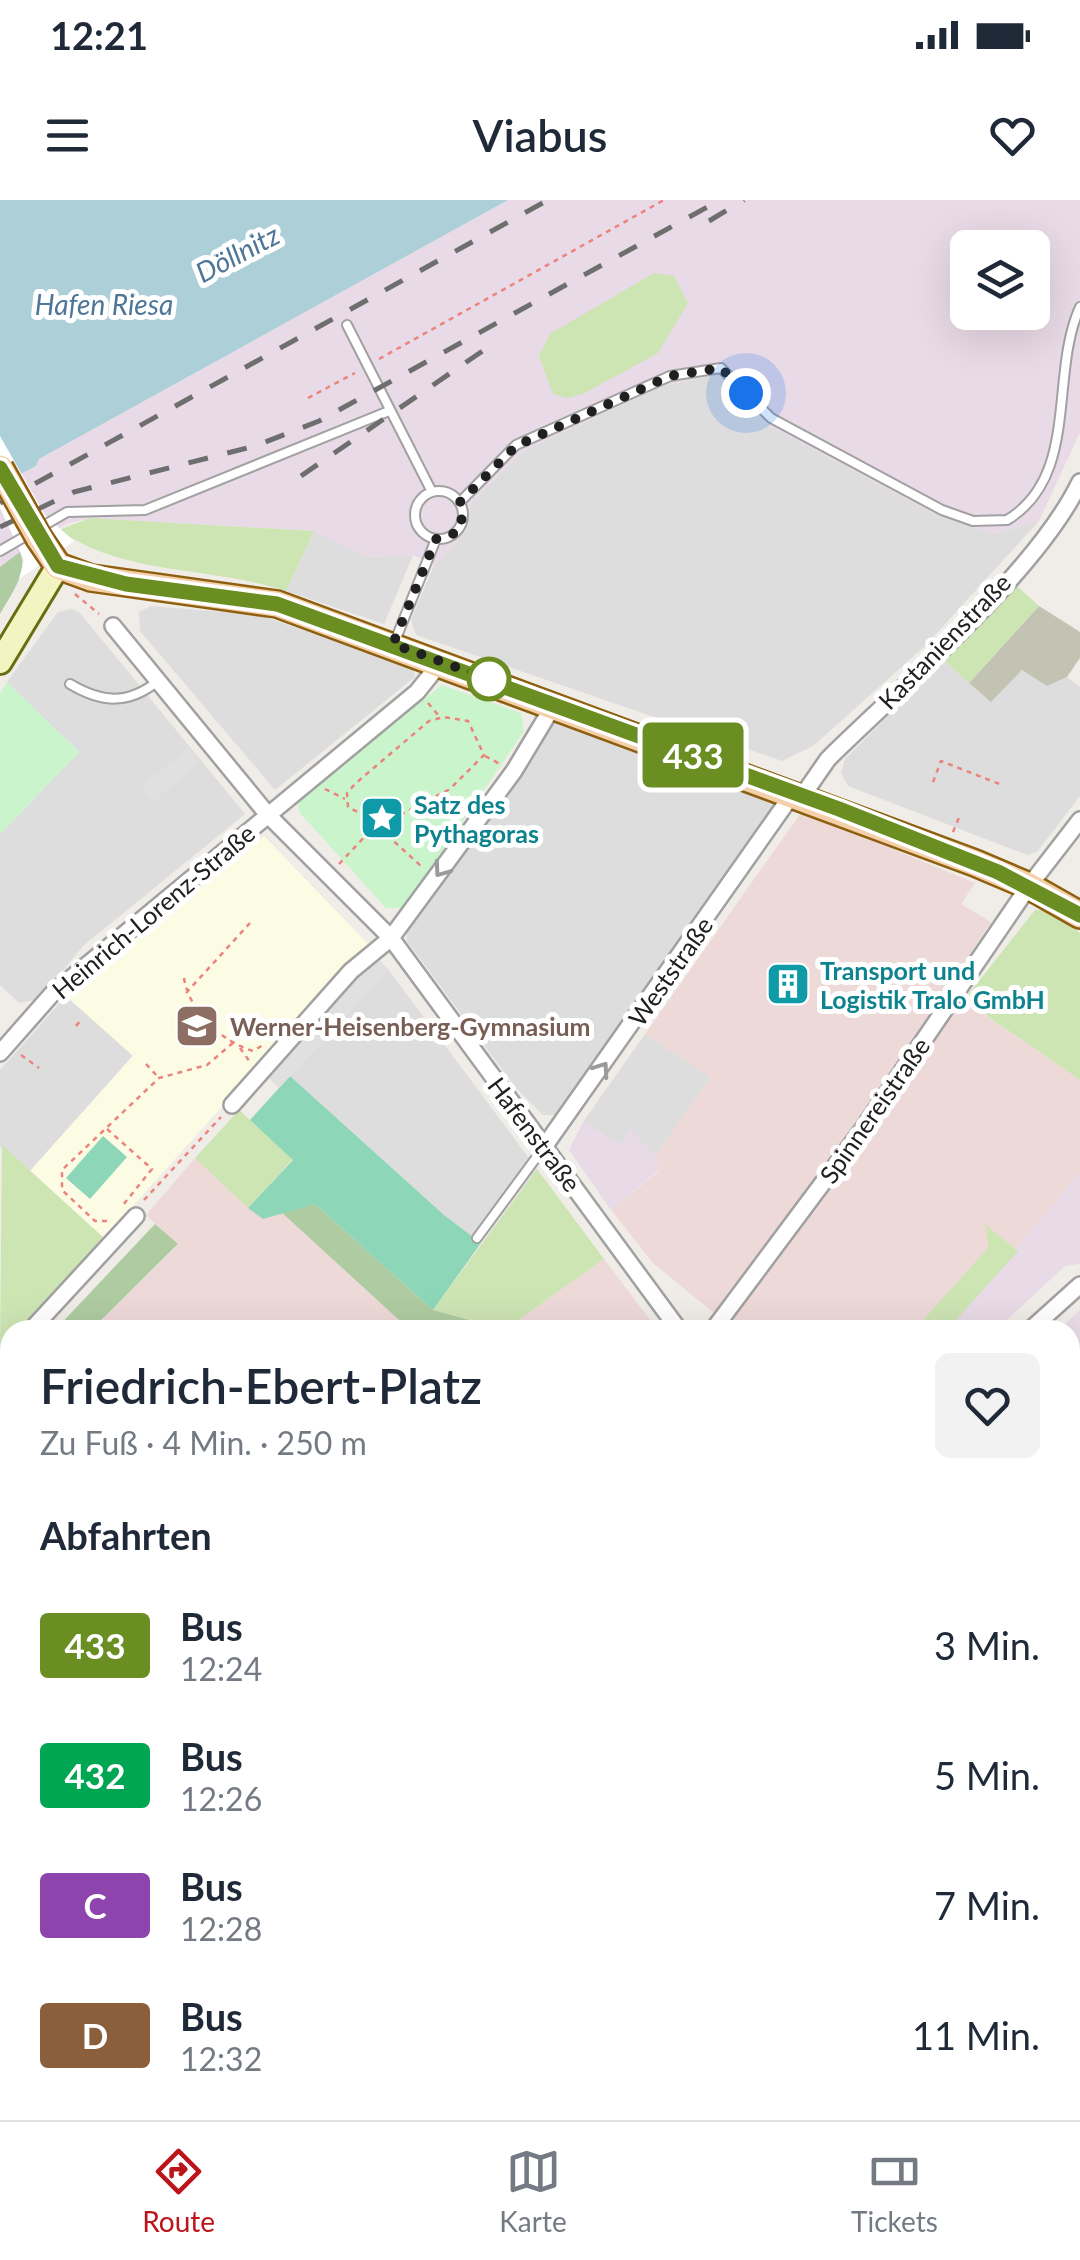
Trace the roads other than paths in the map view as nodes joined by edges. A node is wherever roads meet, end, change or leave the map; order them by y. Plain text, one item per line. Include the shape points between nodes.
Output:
1 (1080, 307) edge
2 (346, 325) dead end
3 (389, 411) junction
4 (0, 468) edge
5 (1080, 482) edge
6 (432, 492) junction
7 (460, 502) junction
8 (436, 539) junction
9 (0, 551) edge
10 (69, 570) junction
11 (113, 626) road end
12 (393, 644) junction
13 (0, 662) edge
14 (441, 662) junction
15 (158, 682) junction
16 (70, 684) dead end
17 (555, 703) junction
18 (798, 794) junction
19 (268, 815) junction
20 (1080, 820) edge
21 (1029, 886) junction
22 (1080, 916) edge
23 (391, 938) junction
24 (4, 1049) edge
25 (232, 1106) road end
26 (544, 1147) junction
27 (129, 1210) road end
28 (476, 1238) dead end
29 (1080, 1285) edge
30 (39, 1320) edge
31 (672, 1320) edge
32 (720, 1320) edge
33 (1041, 1320) edge

1 - 7 lane via 1064,360 1051,469 1007,520 973,520 942,510 771,418 721,368 670,376 516,446
2 - 3 lane
3 - 6 lane
3 - 9 lane via 145,510 66,512
4 - 10 main road, bridge via 39,538
5 - 18 street, Kastanienstraße via 1067,508 1022,560
6 - 7 lane via 448,492
6 - 8 lane via 415,517 422,532
7 - 8 lane via 462,525
8 - 12 lane
10 - 12 main road via 277,604
10 - 13 main road
11 - 15 street
12 - 14 main road
14 - 17 main road
14 - 19 street, Heinrich-Lorenz-Straße via 417,692
15 - 16 lane via 116,700 96,699
15 - 19 street
17 - 18 main road
17 -> 23 street via 514,771
18 - 21 main road
26 -> 18 street, Weststraße
19 - 23 street, Hafenstraße
19 - 24 street, Heinrich-Lorenz-Straße via 52,994
20 - 21 street, Spinnereistraße
21 - 22 main road
21 - 32 street, Spinnereistraße via 863,1129
23 - 25 street via 351,971
23 - 26 street, Hafenstraße
26 - 28 lane
26 - 31 street, Hafenstraße
27 - 30 street
29 - 33 street

